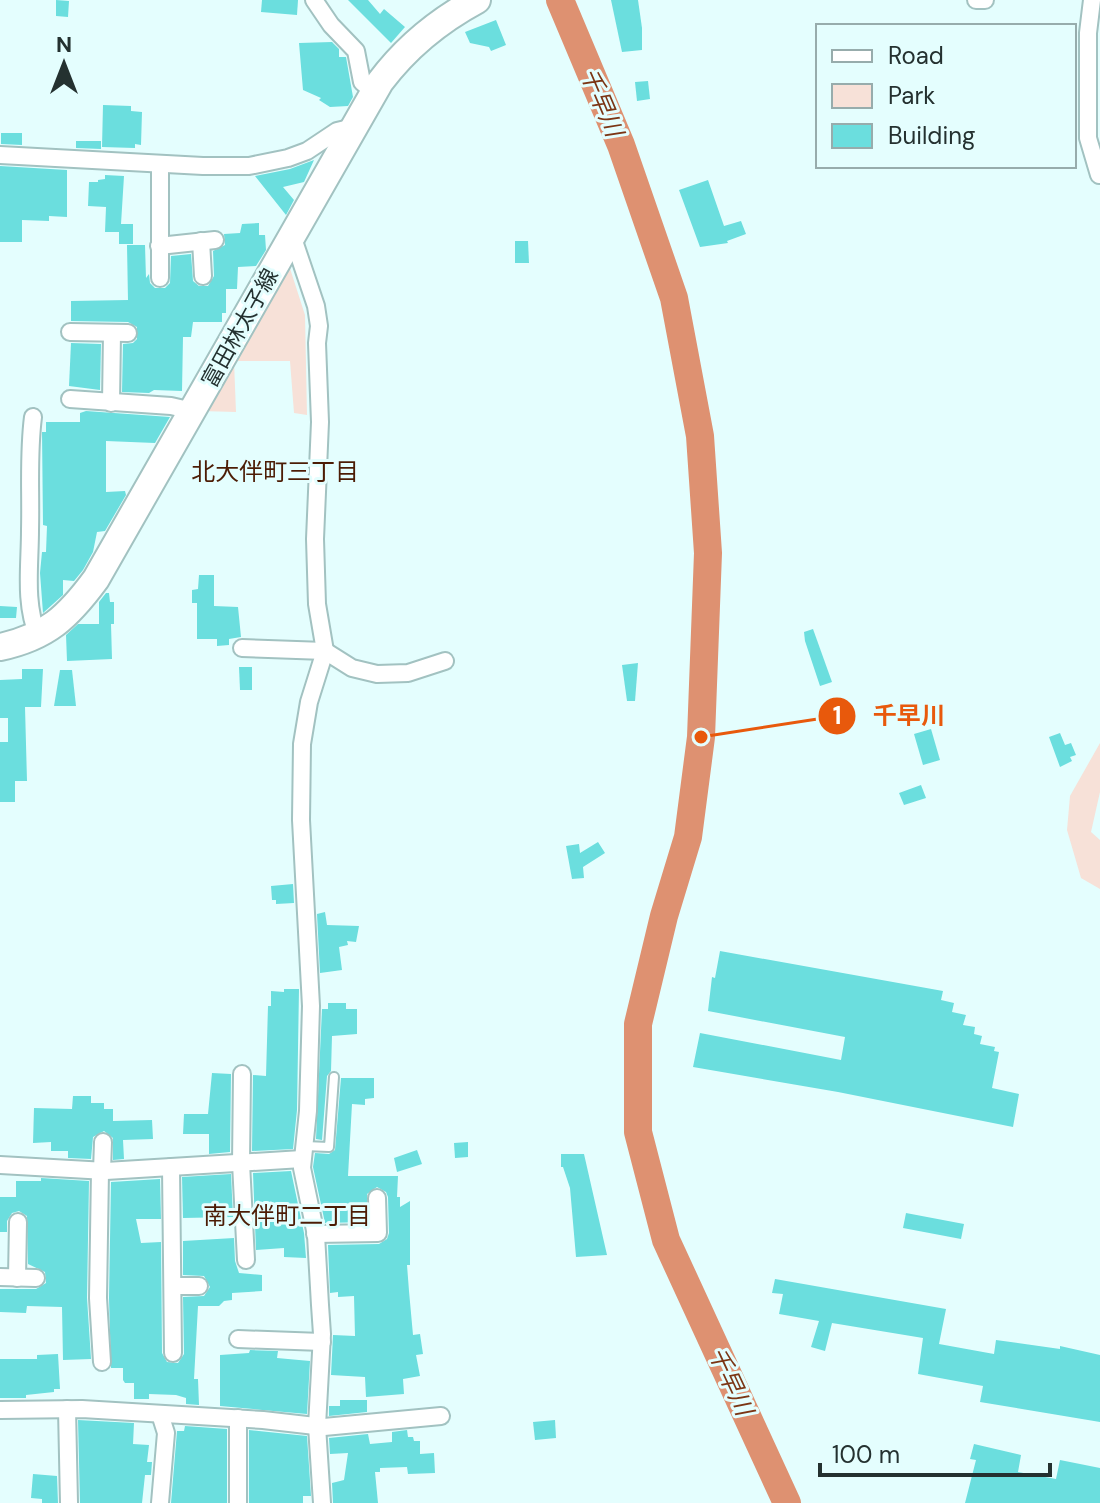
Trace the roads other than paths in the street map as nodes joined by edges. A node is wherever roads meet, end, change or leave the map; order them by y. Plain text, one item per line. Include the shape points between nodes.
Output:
1 (314, 0) edge
2 (477, 0) edge
3 (976, 0) edge
4 (985, 0) edge
5 (1092, 0) edge
6 (1094, 47) edge
7 (1081, 69) edge
8 (374, 92) junction
9 (354, 127) junction
10 (0, 155) edge
11 (160, 164) junction
12 (1099, 175) edge
13 (292, 235) junction
14 (159, 246) junction
15 (203, 276) dead end
16 (160, 278) dead end
17 (70, 332) dead end
18 (70, 399) dead end
19 (111, 403) junction
20 (193, 411) junction
21 (33, 417) dead end
22 (38, 636) junction
23 (0, 647) edge
24 (242, 648) dead end
25 (325, 651) junction
26 (445, 661) dead end
27 (242, 1074) dead end
28 (334, 1077) dead end
29 (103, 1142) dead end
30 (303, 1152) junction
31 (241, 1163) junction
32 (0, 1165) edge
33 (171, 1167) junction
34 (101, 1171) junction
35 (377, 1198) dead end
36 (18, 1222) dead end
37 (315, 1234) junction
38 (246, 1260) dead end
39 (8, 1277) edge
40 (36, 1278) dead end
41 (174, 1286) junction
42 (199, 1286) dead end
43 (238, 1339) dead end
44 (322, 1342) junction
45 (173, 1353) dead end
46 (102, 1362) dead end
47 (67, 1409) junction
48 (0, 1410) edge
49 (160, 1414) junction
50 (441, 1416) dead end
51 (238, 1418) junction
52 (317, 1426) junction
53 (156, 1491) edge
54 (69, 1503) edge
55 (238, 1503) edge
56 (322, 1503) edge

1 - 8 street via 356,51 362,82
2 - 8 main road, 富田林太子線 via 426,33
3 - 4 street
5 - 6 street
6 - 7 street
7 - 12 street via 1088,138
8 - 9 main road, 富田林太子線
9 - 11 street via 337,131 307,151 249,166
9 - 13 main road, 富田林太子線
10 - 11 street
11 - 14 street
13 - 20 main road, 富田林太子線
13 - 25 street via 319,316 315,539
14 - 15 street via 208,240
14 - 16 street
17 - 19 street via 120,333
18 - 19 street
19 - 20 street
20 - 22 main road, 富田林太子線 via 96,579 65,616
21 - 22 street via 28,456 29,615
22 - 23 main road, 富田林太子線
24 - 25 street
25 - 26 street via 352,668 377,674 408,673
25 - 30 street via 302,744 311,1006
27 - 31 street
28 - 30 lane via 329,1147
29 - 34 street
30 - 31 street
30 - 37 street
31 - 33 street
31 - 38 street
32 - 34 street
33 - 34 street
33 - 41 street
34 - 46 street
35 - 37 street via 386,1233
36 - 39 street
37 - 44 street
39 - 40 street
41 - 42 street
41 - 45 street
43 - 44 street
44 - 52 street
47 - 48 street
47 - 49 street
47 - 54 street
49 - 51 street
49 - 53 street via 166,1433
50 - 52 street
51 - 52 street
51 - 55 street
52 - 56 street

